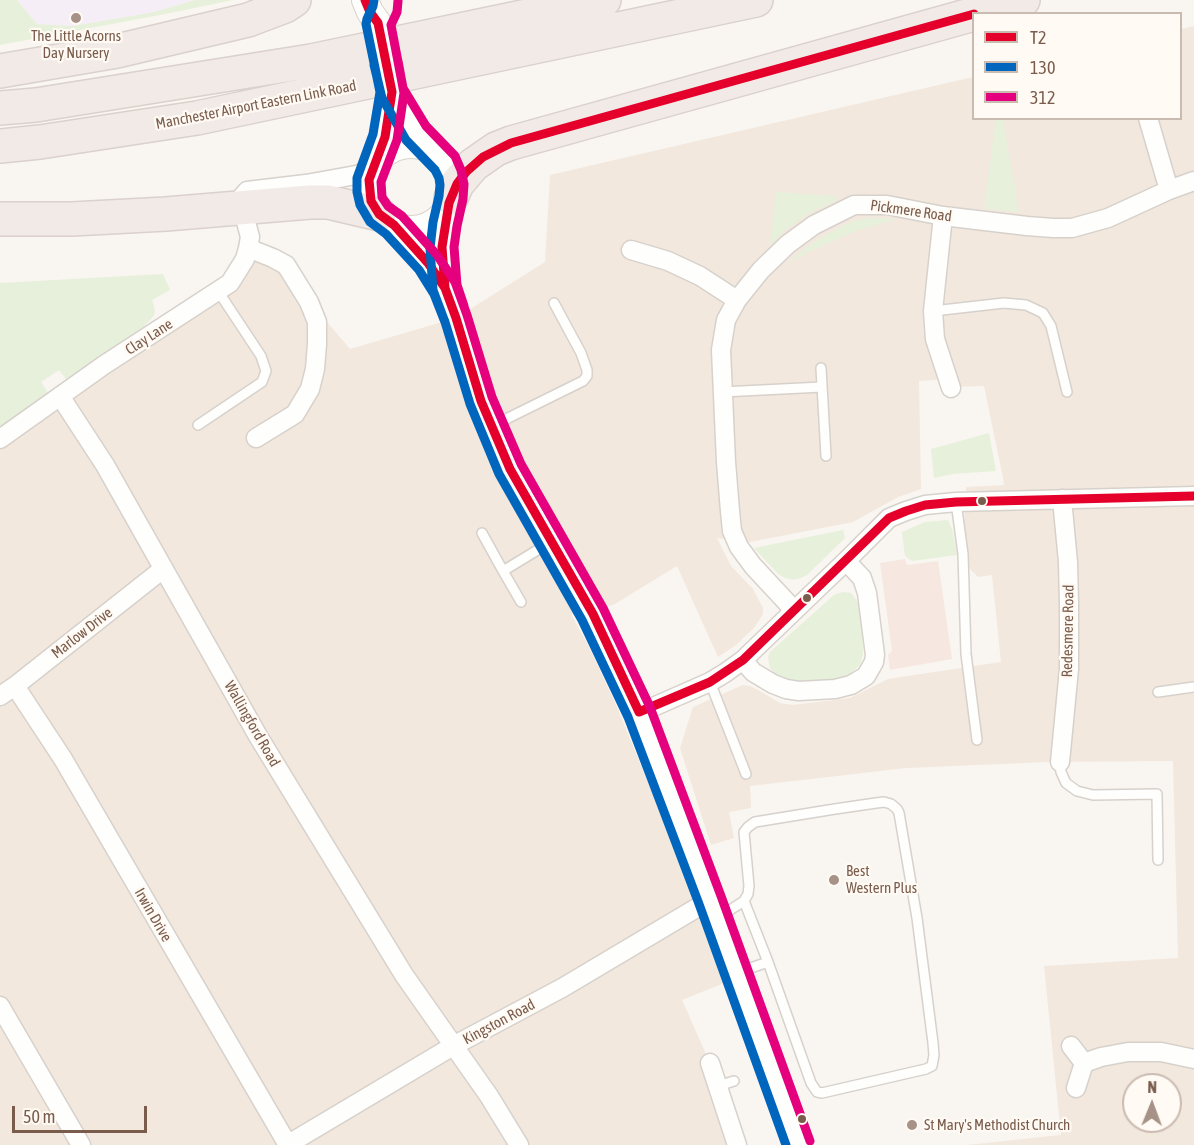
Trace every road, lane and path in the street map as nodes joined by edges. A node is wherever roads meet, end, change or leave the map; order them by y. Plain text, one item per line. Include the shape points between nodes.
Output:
1 (294, 0) edge
2 (365, 0) edge
3 (604, 0) edge
4 (756, 0) edge
5 (1023, 0) edge
6 (981, 12) edge
7 (972, 15) edge
8 (381, 17) edge
9 (0, 71) edge
10 (392, 91) junction
11 (0, 108) edge
12 (1149, 120) edge
13 (0, 146) edge
14 (436, 153) junction
15 (374, 167) junction
16 (1194, 181) edge
17 (1168, 190) junction
18 (450, 200) junction
19 (242, 207) junction
20 (943, 216) junction
21 (0, 219) edge
22 (386, 219) junction
23 (248, 248) junction
24 (632, 250) dead end
25 (446, 288) junction
26 (219, 291) junction
27 (737, 300) junction
28 (554, 303) dead end
29 (933, 311) junction
30 (821, 368) dead end
31 (822, 387) junction
32 (951, 388) dead end
33 (722, 392) junction
34 (1067, 392) dead end
35 (60, 396) junction
36 (198, 425) dead end
37 (492, 426) junction
38 (256, 438) dead end
39 (0, 439) edge
40 (826, 456) dead end
41 (1194, 496) edge
42 (1062, 499) junction
43 (956, 502) junction
44 (482, 533) dead end
45 (552, 542) junction
46 (846, 561) junction
47 (163, 569) junction
48 (503, 571) junction
49 (520, 602) dead end
50 (794, 610) junction
51 (743, 660) junction
52 (710, 682) junction
53 (1194, 687) edge
54 (8, 691) edge
55 (1158, 692) dead end
56 (639, 712) junction
57 (977, 740) dead end
58 (1060, 762) joint
59 (746, 774) dead end
60 (1158, 860) dead end
61 (744, 901) junction
62 (714, 909) junction
63 (768, 962) junction
64 (737, 973) junction
65 (0, 1006) edge
66 (453, 1046) junction
67 (1071, 1046) dead end
68 (1194, 1059) edge
69 (710, 1063) dead end
70 (1084, 1063) junction
71 (1076, 1088) dead end
72 (81, 1145) edge
73 (288, 1145) edge
74 (519, 1145) edge
75 (737, 1145) edge
76 (799, 1145) edge

1 - 9 highway via 248,20 117,51
2 - 8 main road via 370,12
3 - 11 highway via 311,61
4 - 13 highway, Manchester Airport Eastern Link Road via 197,118
5 - 6 highway
7 - 18 highway via 511,143 473,165
8 - 10 main road, bridge
10 - 14 main road via 416,133
10 - 15 main road via 385,137
12 - 17 street
14 - 15 main road via 404,145 385,154
14 - 18 main road via 450,174
15 - 19 street via 356,175 247,191
15 - 22 main road via 369,180 371,201
16 - 17 street, Pickmere Road
17 - 20 street, Pickmere Road via 1108,218 1072,228
18 - 22 main road via 439,218 420,227 409,228
18 - 25 main road via 442,247
19 - 21 highway via 72,219
19 - 22 highway via 328,202
19 - 23 street via 250,237
20 - 27 street, Pickmere Road via 887,205 855,205 814,225 788,244
20 - 29 street
22 - 25 main road
23 - 26 street, Clay Lane via 230,283
23 - 38 street via 286,265 317,322 310,389 295,414
24 - 27 street via 700,276
25 - 37 main road
26 - 35 street, Clay Lane
26 - 36 lane via 261,356 266,371 262,382
27 - 33 street, Pickmere Road via 726,321 721,350
28 - 37 lane via 581,353 586,376 583,381
29 - 32 street via 936,339
29 - 34 lane via 1004,303 1026,305 1042,313 1051,326
30 - 31 lane
31 - 33 lane
31 - 40 lane
33 - 50 street, Pickmere Road via 732,531 753,566
35 - 39 street, Clay Lane
35 - 47 street, Wallingford Road via 105,465
37 - 45 main road via 510,469
41 - 42 street
42 - 43 street
42 - 58 street, Redesmere Road via 1068,562 1069,669
43 - 46 street via 925,505 889,518
43 - 57 lane via 963,554 966,654
44 - 48 lane
45 - 48 lane
45 - 56 main road via 593,614
46 - 50 street
46 - 51 street via 862,578 867,593 876,655 866,676 835,689 799,691 773,684 753,672
47 - 54 street, Marlow Drive
47 - 66 street, Wallingford Road via 258,736 404,975
48 - 49 lane
50 - 51 street
51 - 52 street
52 - 56 street
52 - 59 lane
53 - 55 lane
54 - 73 street, Irwin Drive via 63,759
56 - 62 main road
58 - 60 lane via 1066,783 1077,791 1094,795 1157,794
61 - 62 lane
61 - 63 lane
61 - 63 lane via 749,886 744,832 755,822 884,802 897,809 917,918 933,1043 932,1066 817,1092
62 - 64 main road
62 - 66 street, Kingston Road
63 - 64 lane
64 - 76 main road
65 - 72 street
66 - 73 street, Kingston Road
66 - 74 street, Wallingford Road
67 - 70 street
68 - 70 street via 1161,1052 1128,1052
69 - 75 street via 726,1084
70 - 71 street

